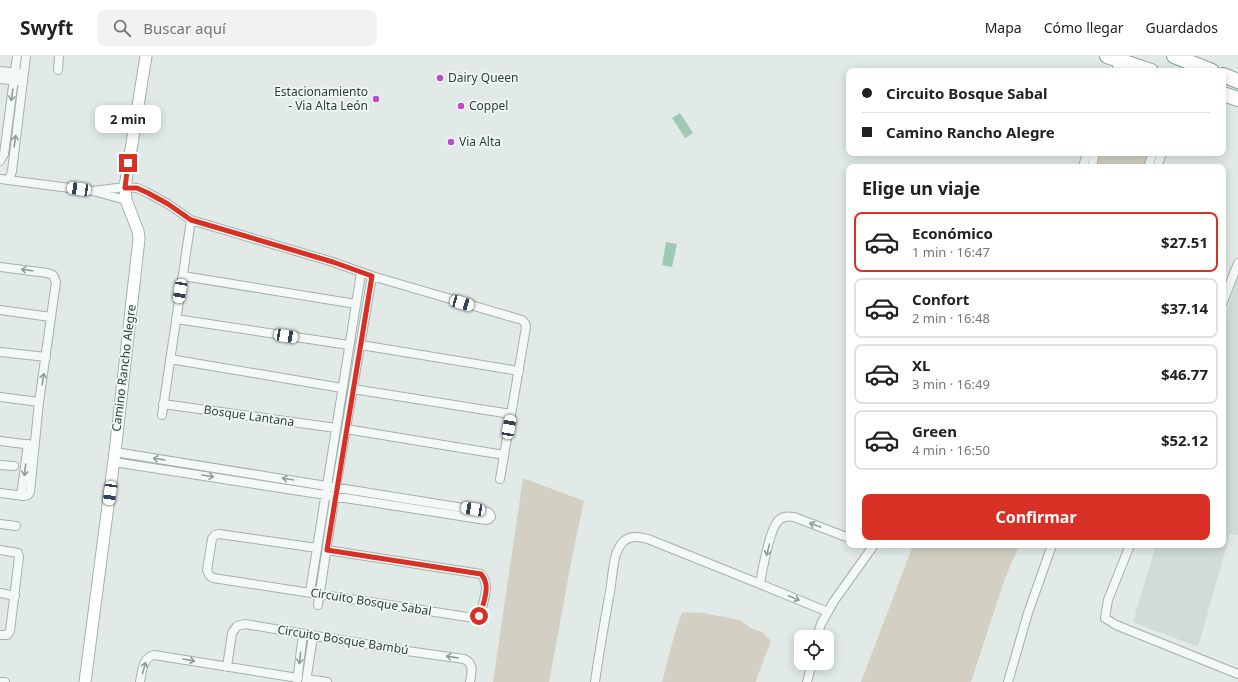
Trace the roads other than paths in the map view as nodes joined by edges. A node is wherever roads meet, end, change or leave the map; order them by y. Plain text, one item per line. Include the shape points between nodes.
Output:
1 (17, 56) edge
2 (26, 56) edge
3 (59, 56) edge
4 (146, 56) edge
5 (1174, 56) edge
6 (1114, 62) edge
7 (1135, 68) edge
8 (1204, 68) edge
9 (58, 70) dead end
10 (0, 71) edge
11 (1226, 76) edge
12 (15, 77) junction
13 (24, 77) junction
14 (0, 79) edge
15 (1238, 81) edge
16 (1226, 95) edge
17 (1238, 99) edge
18 (0, 160) edge
19 (0, 179) edge
20 (9, 180) junction
21 (125, 188) junction
22 (93, 191) junction
23 (126, 200) junction
24 (191, 220) junction
25 (1238, 263) edge
26 (0, 267) edge
27 (361, 273) junction
28 (182, 276) junction
29 (372, 276) junction
30 (1226, 294) edge
31 (356, 304) junction
32 (0, 310) edge
33 (51, 317) junction
34 (176, 319) junction
35 (349, 345) junction
36 (361, 345) junction
37 (0, 352) edge
38 (46, 357) junction
39 (170, 359) junction
40 (519, 371) junction
41 (342, 388) junction
42 (353, 389) junction
43 (0, 397) edge
44 (40, 402) junction
45 (163, 404) junction
46 (511, 414) junction
47 (162, 415) dead end
48 (336, 428) junction
49 (346, 429) junction
50 (0, 441) edge
51 (31, 445) junction
52 (504, 455) junction
53 (114, 457) junction
54 (0, 465) edge
55 (14, 466) dead end
56 (500, 479) dead end
57 (326, 485) junction
58 (336, 487) junction
59 (0, 493) edge
60 (325, 495) junction
61 (22, 496) junction
62 (335, 496) junction
63 (0, 524) edge
64 (16, 526) dead end
65 (846, 537) edge
66 (317, 548) junction
67 (871, 548) edge
68 (1051, 548) edge
69 (1129, 548) edge
70 (0, 550) edge
71 (327, 550) junction
72 (760, 584) junction
73 (310, 592) junction
74 (0, 593) edge
75 (320, 594) junction
76 (14, 596) junction
77 (318, 605) dead end
78 (828, 612) junction
79 (819, 630) edge
80 (303, 634) junction
81 (0, 635) edge
82 (312, 636) junction
83 (227, 667) junction
84 (810, 670) edge
85 (1238, 674) edge
86 (302, 680) edge
87 (0, 682) edge
88 (5, 682) edge
89 (85, 682) edge
90 (140, 682) edge
91 (327, 682) edge
92 (470, 682) edge
93 (595, 682) edge
94 (807, 682) edge
95 (1008, 682) edge

1 - 12 street
2 - 13 street
3 - 9 street
4 - 21 street, Camino Rancho Alegre
5 - 8 highway
6 - 7 highway
10 - 12 street
11 - 15 highway
12 - 13 street
12 - 14 street
12 -> 18 street via 4,154
20 -> 13 street
16 - 17 highway
19 - 20 street
20 - 22 street
21 - 22 street
21 - 23 street, Camino Rancho Alegre
21 - 24 street via 137,188 148,193
22 - 23 street
23 - 53 street, Camino Rancho Alegre via 139,239
24 - 27 street via 333,262
24 - 28 street
25 - 30 street
33 -> 26 street via 56,282 53,275
27 - 29 street
27 - 31 street
28 - 31 street
28 - 34 street
29 - 36 street
29 - 40 street via 522,320 526,327
31 - 35 street
32 - 33 street
33 - 38 street
34 - 35 street
34 - 39 street
35 - 41 street
36 - 40 street
36 - 42 street
37 - 38 street
44 -> 38 street
39 - 41 street
39 - 45 street
40 - 46 street
41 - 48 street
42 - 46 street
42 - 49 street
43 - 44 street
44 - 51 street
45 - 47 street
45 - 48 street, Bosque Lantana
46 - 52 street
48 - 57 street
49 - 52 street
49 - 58 street
50 - 51 street
51 -> 61 street
51 - 61 street via 30,492
52 - 56 street
57 -> 53 street
53 -> 60 street
53 - 89 street, Camino Rancho Alegre
54 - 55 street
57 - 58 street
57 - 60 street
58 - 62 street
58 - 62 street via 488,512 490,517 486,520
59 - 61 street
60 - 62 street
60 - 66 street
62 - 71 street
63 - 64 street
65 -> 72 street via 794,517 781,518 772,532
66 - 73 street
66 - 73 street, Circuito Bosque Sabal via 219,534 212,539 209,554 207,570 213,578
67 - 78 street
68 - 95 street via 1028,612
69 - 85 street via 1108,600 1105,618 1116,625
70 - 76 street via 18,553 19,556
71 - 75 street
71 - 75 street, Circuito Bosque Sabal via 481,574 487,585 481,613 474,618
72 -> 78 street
72 - 93 street via 648,539 627,539 619,547 615,559
73 - 75 street, Circuito Bosque Sabal
74 - 76 street
75 - 77 street
76 - 81 street via 10,631 7,635
78 - 79 street
80 - 82 street, Circuito Bosque Bambú
80 - 83 street, Circuito Bosque Bambú via 245,624 237,626 232,633
80 -> 86 street
82 - 86 street
92 -> 82 street, Circuito Bosque Bambú via 472,667 468,660
83 - 86 street
90 -> 83 street via 143,666 147,659 154,655
84 - 94 street
86 - 91 street
87 - 88 street

